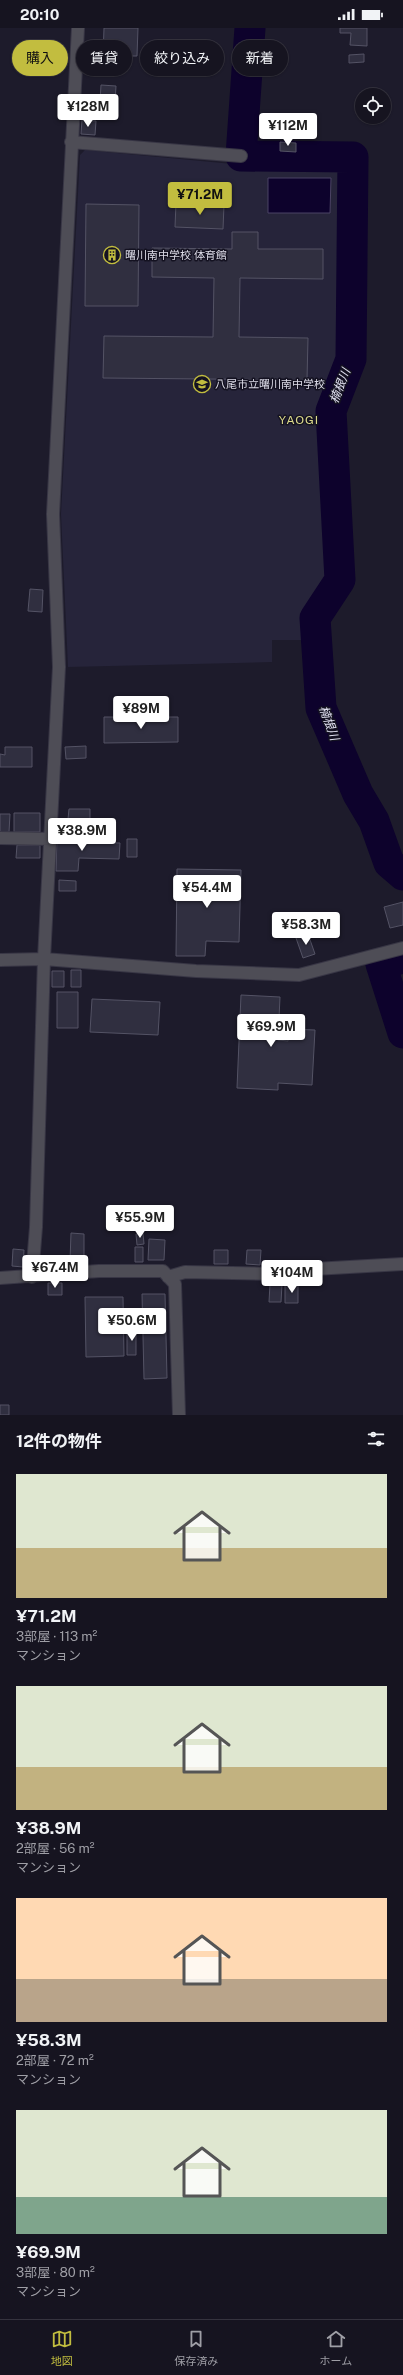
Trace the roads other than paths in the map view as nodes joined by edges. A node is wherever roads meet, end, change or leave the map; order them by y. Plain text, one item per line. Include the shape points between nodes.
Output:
1 (78, 28) edge
2 (72, 142) junction
3 (241, 156) dead end
4 (0, 838) edge
5 (51, 839) junction
6 (403, 948) edge
7 (44, 959) junction
8 (0, 960) edge
9 (403, 1264) edge
10 (32, 1277) junction
11 (168, 1277) junction
12 (0, 1278) edge
13 (180, 1415) edge

1 - 2 street
2 - 3 street
2 - 5 street via 53,514 59,667
4 - 5 street
5 - 7 street
6 - 7 street via 300,975 196,971
7 - 8 street
7 - 10 street via 36,1227
9 - 11 street via 296,1270 273,1274 185,1272
10 - 11 street via 163,1271
10 - 12 street
11 - 13 street via 175,1284

